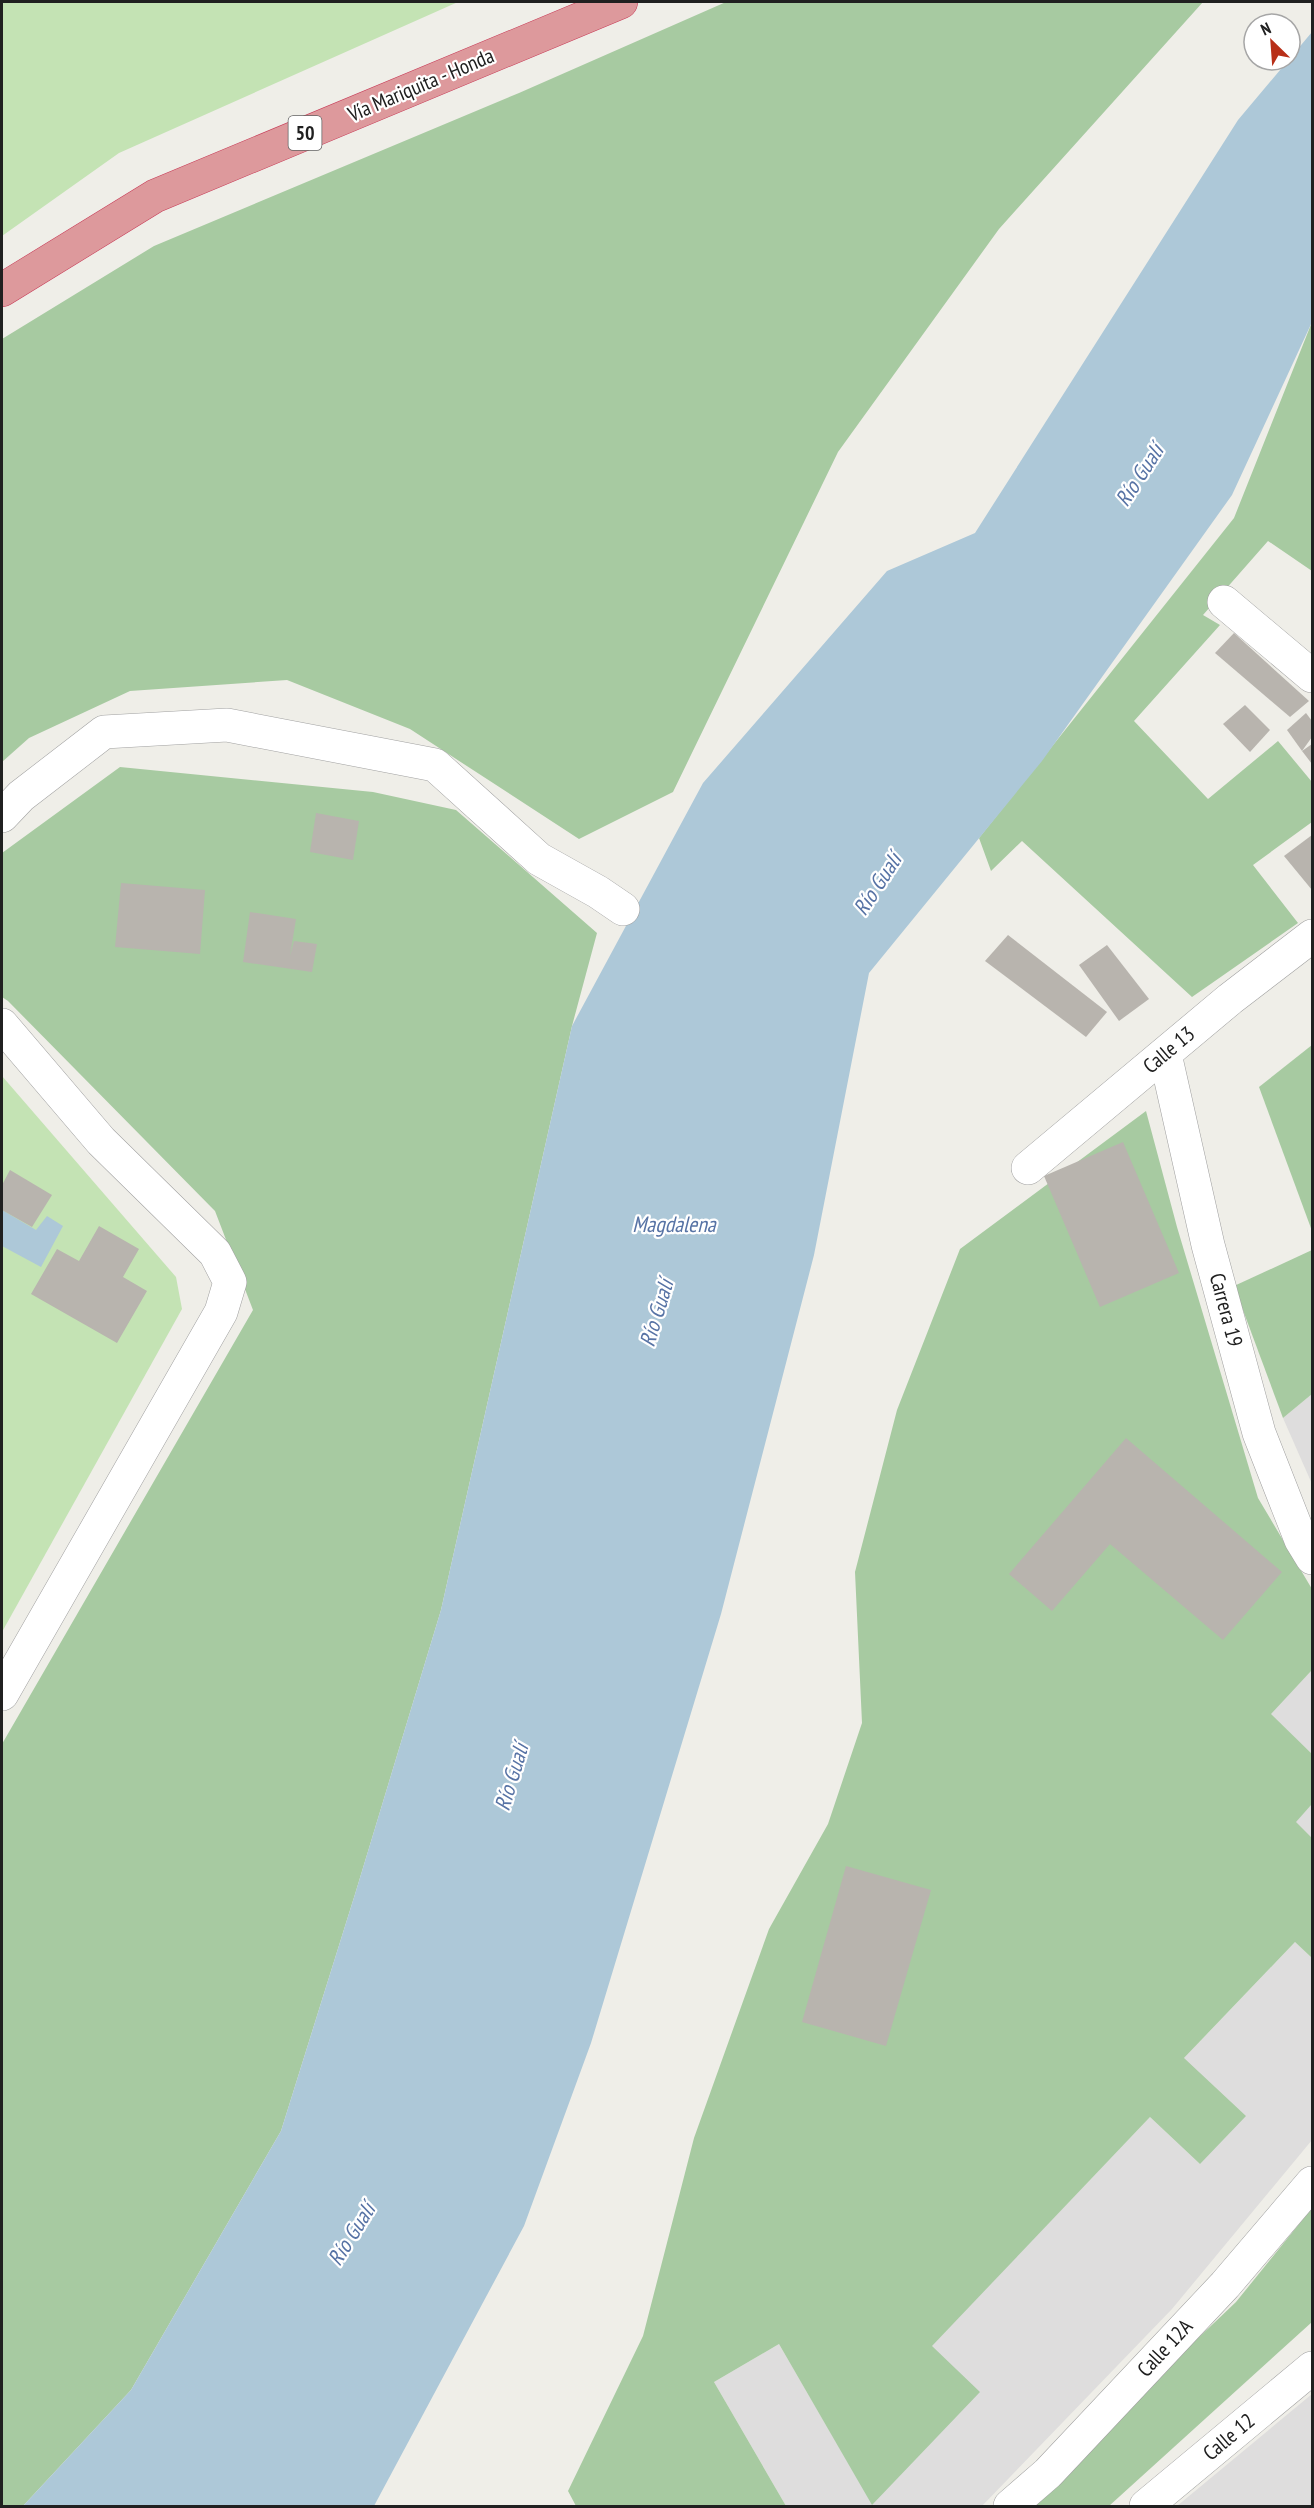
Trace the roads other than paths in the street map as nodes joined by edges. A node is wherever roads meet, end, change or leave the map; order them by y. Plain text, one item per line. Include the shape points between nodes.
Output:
1 (621, 2) edge
2 (2, 290) edge
3 (1224, 602) dead end
4 (1312, 676) edge
5 (2, 816) edge
6 (623, 909) dead end
7 (1312, 936) edge
8 (2, 1025) edge
9 (1165, 1053) junction
10 (1028, 1168) dead end
11 (1312, 1558) edge
12 (2, 1694) edge
13 (1312, 2183) edge
14 (1312, 2368) edge
15 (1010, 2506) edge
16 (1146, 2506) edge

1 - 2 highway, Vía Mariquita - Honda / 50 via 155,196
3 - 4 street
5 - 6 street via 21,796 104,732 227,725 435,765 539,860
7 - 9 street, Calle 13
8 - 12 street via 101,1141 215,1253 230,1282 221,1312
9 - 10 street, Calle 13
9 - 11 street, Carrera 19 via 1208,1245 1259,1433 1300,1540
13 - 15 street, Calle 12A via 1225,2286 1048,2473
14 - 16 street, Calle 12

